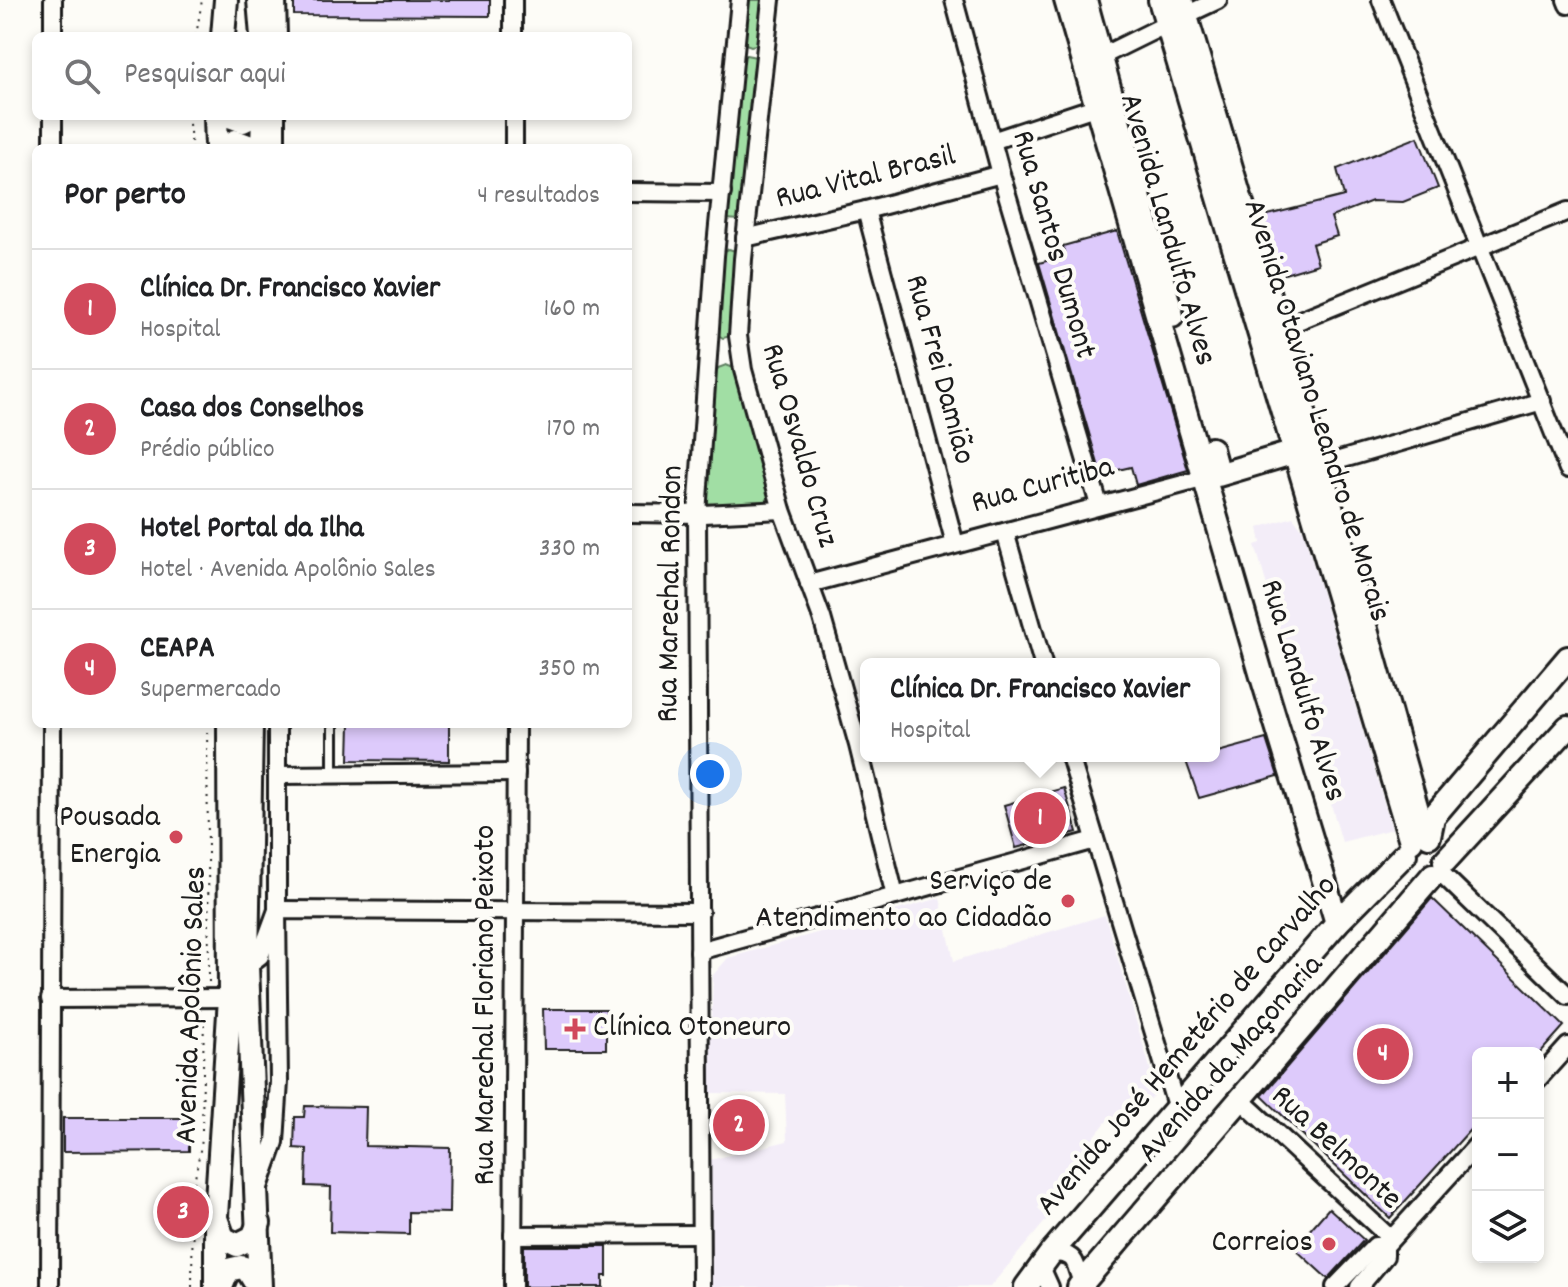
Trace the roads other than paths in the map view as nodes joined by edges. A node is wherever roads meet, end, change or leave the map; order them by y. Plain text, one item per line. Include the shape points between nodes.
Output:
1 (53, 0) edge
2 (226, 0) edge
3 (259, 0) edge
4 (277, 0) edge
5 (513, 0) edge
6 (740, 0) edge
7 (771, 0) edge
8 (954, 0) edge
9 (1066, 0) edge
10 (1085, 0) edge
11 (1160, 0) edge
12 (1218, 0) edge
13 (1381, 0) edge
14 (1178, 13) edge
15 (737, 29) junction
16 (768, 30) junction
17 (53, 32) edge
18 (223, 32) edge
19 (269, 32) edge
20 (270, 32) edge
21 (513, 32) edge
22 (1102, 56) junction
23 (733, 68) junction
24 (764, 71) junction
25 (1105, 103) junction
26 (53, 120) edge
27 (216, 120) edge
28 (263, 120) edge
29 (276, 120) edge
30 (514, 120) edge
31 (992, 141) junction
32 (53, 144) edge
33 (217, 144) edge
34 (262, 144) edge
35 (276, 144) edge
36 (514, 144) edge
37 (1001, 174) junction
38 (1226, 189) junction
39 (632, 192) edge
40 (722, 193) junction
41 (866, 210) junction
42 (721, 211) junction
43 (1568, 211) edge
44 (748, 212) junction
45 (745, 238) junction
46 (1479, 246) junction
47 (715, 256) junction
48 (743, 259) junction
49 (1278, 329) junction
50 (711, 335) junction
51 (738, 336) junction
52 (743, 370) junction
53 (708, 375) junction
54 (1542, 401) junction
55 (1309, 455) junction
56 (1568, 469) edge
57 (1211, 476) junction
58 (1099, 505) junction
59 (782, 510) junction
60 (632, 513) edge
61 (697, 514) junction
62 (1005, 532) junction
63 (955, 544) junction
64 (809, 584) junction
65 (1041, 658) edge
66 (1568, 658) edge
67 (1568, 727) edge
68 (52, 728) edge
69 (229, 728) edge
70 (251, 728) edge
71 (277, 728) edge
72 (333, 728) edge
73 (516, 728) edge
74 (860, 753) edge
75 (862, 762) edge
76 (1072, 762) edge
77 (516, 773) junction
78 (277, 775) junction
79 (333, 775) junction
80 (1095, 840) junction
81 (1417, 842) junction
82 (1439, 869) junction
83 (895, 896) junction
84 (277, 910) junction
85 (517, 910) junction
86 (700, 912) junction
87 (1337, 923) junction
88 (699, 951) junction
89 (247, 966) junction
90 (1568, 996) edge
91 (230, 998) junction
92 (50, 999) junction
93 (1568, 1046) edge
94 (1544, 1072) edge
95 (1241, 1100) junction
96 (1177, 1109) junction
97 (1472, 1151) edge
98 (257, 1193) junction
99 (216, 1216) junction
100 (259, 1223) junction
101 (700, 1234) junction
102 (513, 1235) junction
103 (1388, 1242) junction
104 (1047, 1269) edge
105 (1083, 1286) edge
106 (50, 1287) edge
107 (218, 1287) edge
108 (259, 1287) edge
109 (513, 1287) edge
110 (701, 1287) edge
111 (1026, 1287) edge
112 (1335, 1287) edge
113 (1359, 1287) edge

1 - 17 street
2 - 18 street
3 - 19 street
4 - 20 street
5 - 21 street
6 - 15 street, Rua Marechal Rondon
7 - 16 street, Rua Osvaldo Cruz
8 - 31 street, Rua Santos Dumont
9 - 25 street, Avenida Landulfo Alves
10 - 22 street, Avenida Landulfo Alves
11 - 14 street, Avenida Otaviano Leandro de Morais
12 - 14 street
13 - 46 street
14 - 22 street
14 - 38 street, Avenida Otaviano Leandro de Morais
15 - 16 street via 744,45 755,46
15 - 23 street, Rua Marechal Rondon
16 - 24 street, Rua Osvaldo Cruz
22 - 25 street, Avenida Landulfo Alves
23 - 24 street via 746,53 757,56
23 - 40 street, Rua Marechal Rondon
24 - 44 street, Rua Osvaldo Cruz
25 - 31 street, Rua Vital Brasil
25 - 57 street, Avenida Landulfo Alves
26 - 32 street
27 - 33 street
28 - 34 street
29 - 35 street
30 - 36 street
31 - 37 street, Rua Santos Dumont
37 - 41 street, Rua Vital Brasil
37 - 58 street, Rua Santos Dumont
38 - 49 street, Avenida Otaviano Leandro de Morais
38 - 55 street, Avenida Otaviano Leandro de Morais
39 - 40 street
40 - 42 street, Rua Marechal Rondon
41 - 45 street, Rua Vital Brasil
41 - 63 street, Rua Frei Damião
42 - 44 street via 729,220
42 - 47 street, Rua Marechal Rondon
43 - 46 street
44 - 45 street, Rua Osvaldo Cruz
45 - 48 street, Rua Osvaldo Cruz
46 - 49 street
46 - 54 street
47 - 48 street via 728,244
47 - 50 street, Rua Marechal Rondon
48 - 51 street, Rua Osvaldo Cruz
49 - 55 street, Avenida Otaviano Leandro de Morais
50 - 51 street via 724,341
50 - 53 street, Rua Marechal Rondon
51 - 52 street, Rua Osvaldo Cruz
52 - 53 street via 727,358 717,360
52 - 59 street, Rua Osvaldo Cruz
53 - 61 street, Rua Marechal Rondon
54 - 55 street, Rua Curitiba
54 - 56 street
55 - 57 street, Rua Curitiba
55 - 81 street, Avenida Otaviano Leandro de Morais
57 - 58 street, Rua Curitiba
57 - 87 street, Rua Landulfo Alves
58 - 62 street, Rua Curitiba
59 - 61 street
59 - 64 street, Rua Osvaldo Cruz
60 - 61 street
61 - 86 street, Rua Marechal Rondon
62 - 63 street, Rua Curitiba
62 - 65 street
63 - 64 street, Rua Curitiba
64 - 74 street, Rua Osvaldo Cruz
66 - 81 street, Avenida José Hemetério de Carvalho
67 - 82 street, Avenida da Maçonaria
68 - 92 street
69 - 91 street, Avenida Apolônio Sales
70 - 89 street, Avenida Apolônio Sales
71 - 78 street, Avenida Apolônio Sales
72 - 79 lane
73 - 77 street, Rua Marechal Floriano Peixoto
75 - 83 street, Rua Osvaldo Cruz
76 - 80 street
77 - 79 street
77 - 85 street, Rua Marechal Floriano Peixoto
78 - 79 street
78 - 84 street, Avenida Apolônio Sales
80 - 83 street
80 - 96 street
81 - 82 street via 1440,843 1444,848
81 - 82 street via 1405,861 1413,873 1427,877
81 - 87 street, Avenida José Hemetério de Carvalho
82 - 90 street
82 - 95 street, Avenida da Maçonaria
83 - 88 street
84 - 85 street
84 - 89 street, Avenida Apolônio Sales via 260,956
84 - 98 street via 275,1142
85 - 86 street
85 - 102 street, Rua Marechal Floriano Peixoto
86 - 88 street, Rua Marechal Rondon
87 - 96 street, Avenida José Hemetério de Carvalho
88 - 101 street, Rua Marechal Rondon
89 - 98 street, Avenida Apolônio Sales
91 - 92 street
91 - 99 street, Avenida Apolônio Sales
92 - 106 street
93 - 94 street
95 - 103 street, Rua Belmonte
95 - 105 street, Avenida da Maçonaria
96 - 104 street, Avenida José Hemetério de Carvalho
97 - 103 street
98 - 100 street, Avenida Apolônio Sales
99 - 100 street via 223,1238 237,1245 253,1237
99 - 107 street, Avenida Apolônio Sales
100 - 108 street, Avenida Apolônio Sales
101 - 102 street
101 - 110 street, Rua Marechal Rondon
102 - 109 street, Rua Marechal Floriano Peixoto
103 - 112 street via 1375,1246
103 - 113 street via 1385,1256
104 - 105 street via 1071,1256
104 - 111 street, Avenida José Hemetério de Carvalho
107 - 108 street via 228,1270 241,1267

